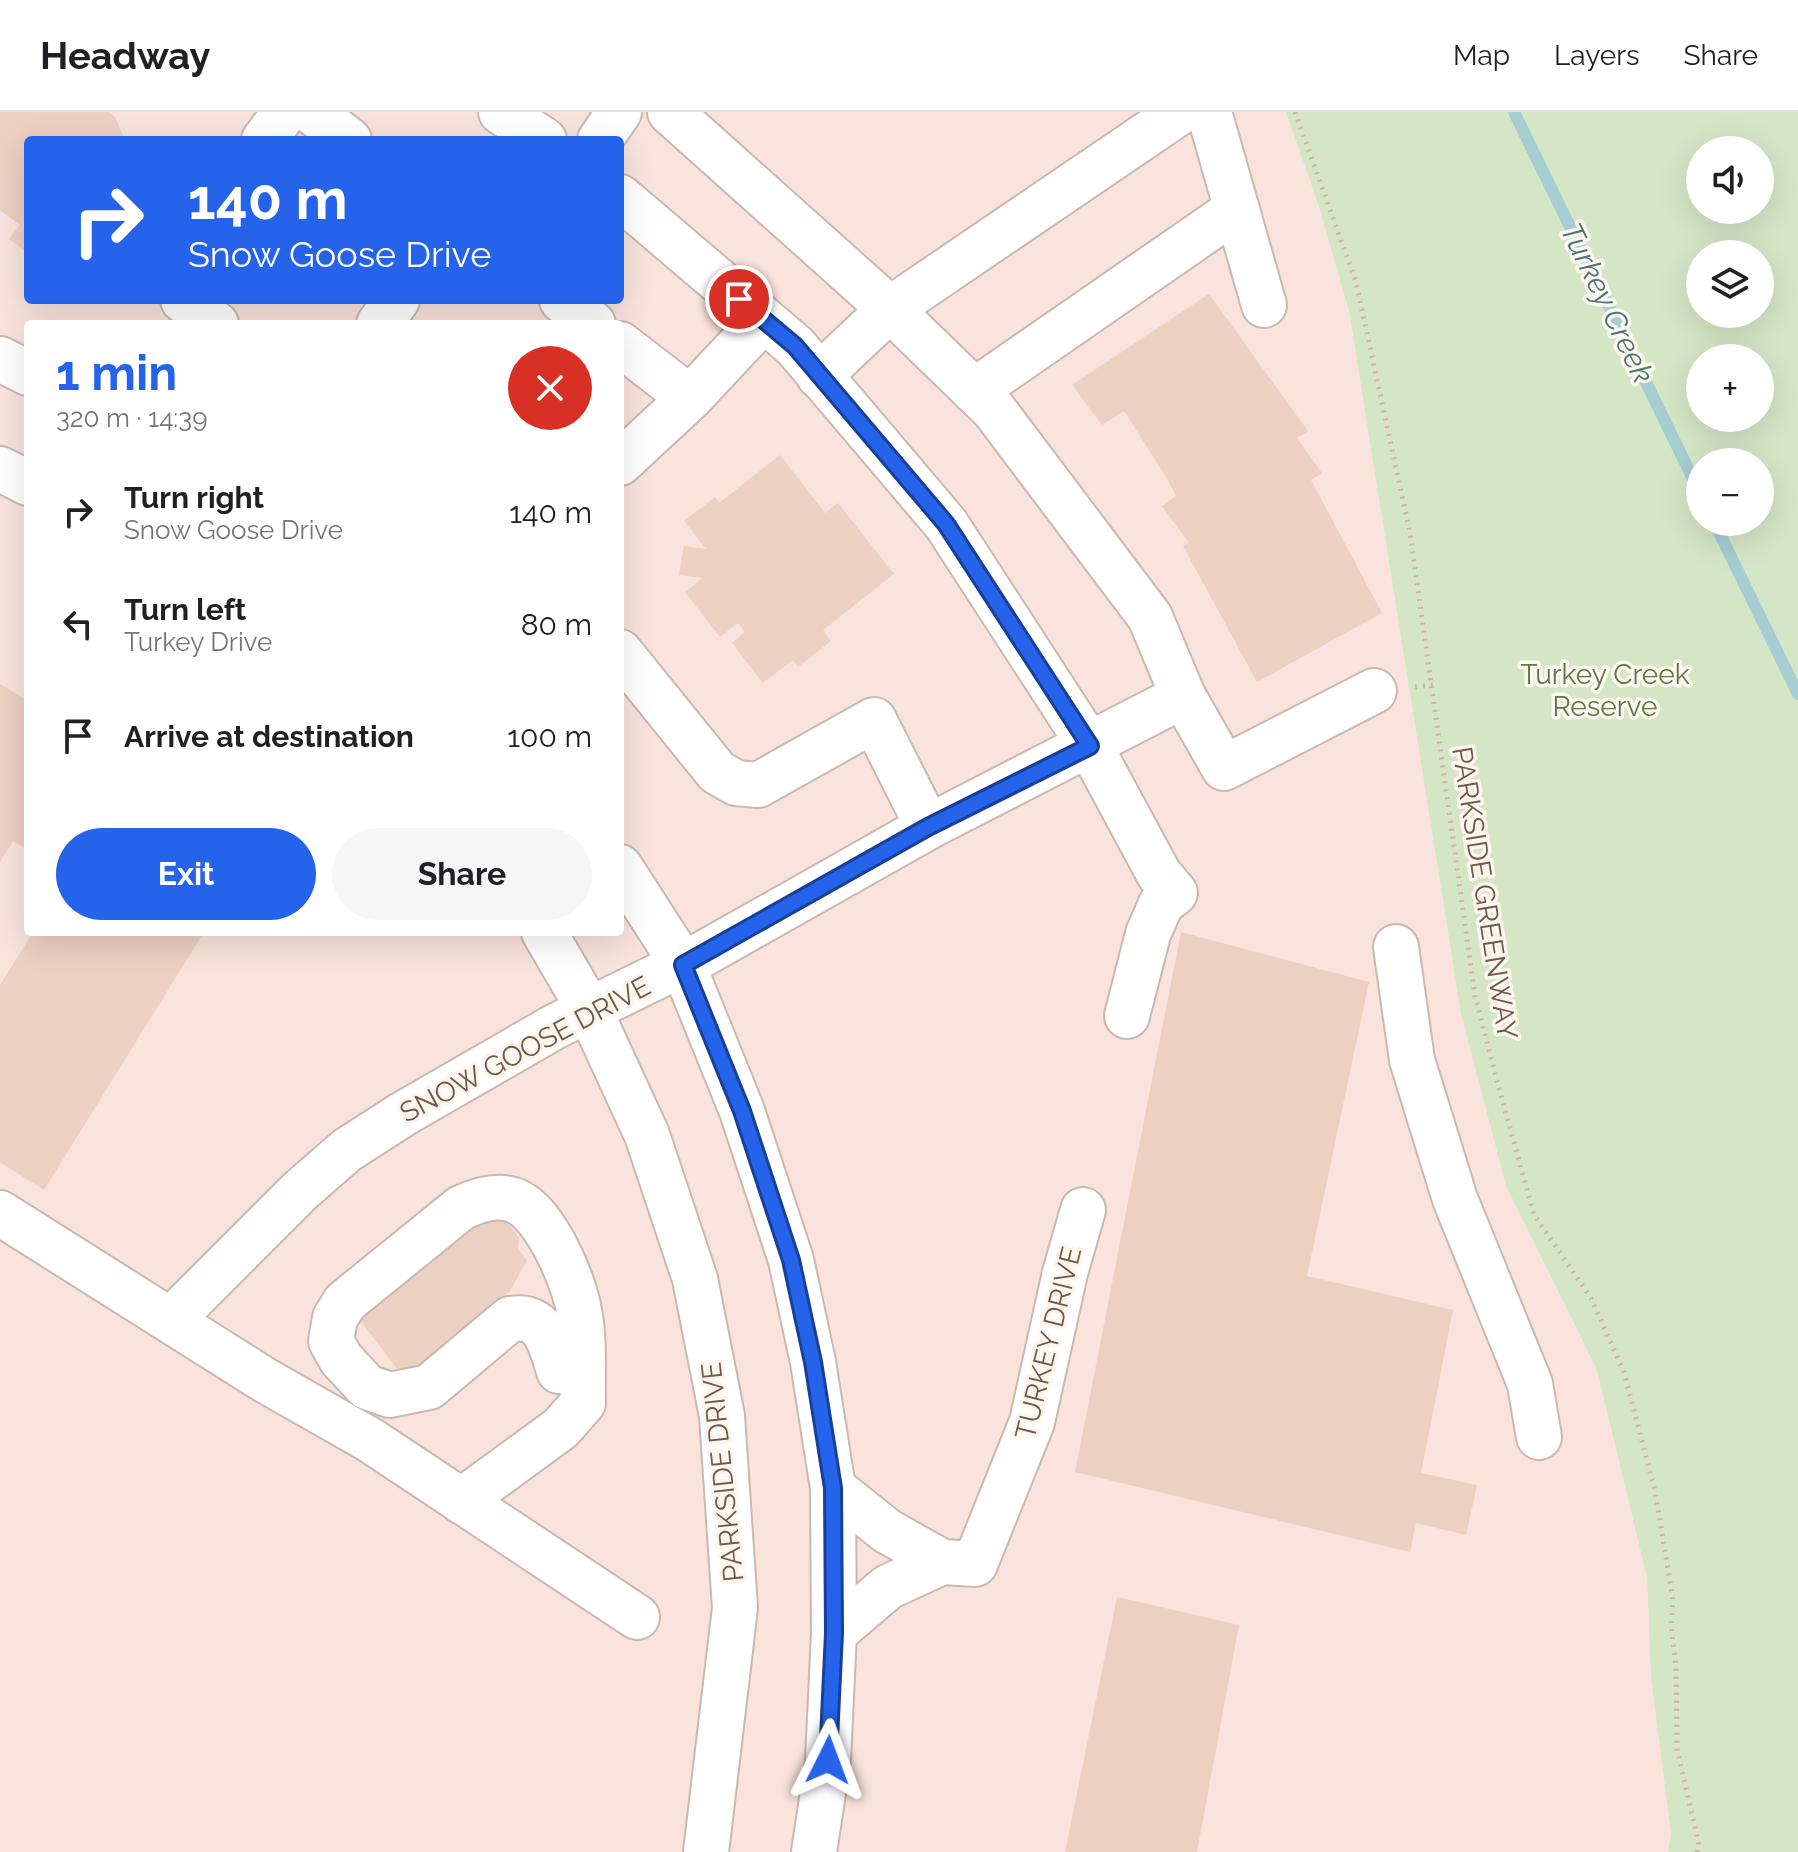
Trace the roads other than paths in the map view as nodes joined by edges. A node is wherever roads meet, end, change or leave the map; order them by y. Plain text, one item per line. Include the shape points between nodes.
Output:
1 (285, 112) edge
2 (312, 112) edge
3 (501, 112) edge
4 (619, 112) edge
5 (670, 112) edge
6 (1180, 112) edge
7 (1209, 112) edge
8 (267, 136) edge
9 (344, 136) edge
10 (538, 136) edge
11 (603, 136) edge
12 (624, 200) edge
13 (1237, 209) junction
14 (188, 304) edge
15 (567, 304) edge
16 (1264, 305) dead end
17 (890, 309) junction
18 (210, 320) edge
19 (588, 320) edge
20 (763, 320) junction
21 (624, 347) edge
22 (819, 376) junction
23 (974, 391) junction
24 (690, 398) junction
25 (624, 459) edge
26 (0, 469) edge
27 (24, 481) edge
28 (624, 657) edge
29 (1374, 691) dead end
30 (1183, 696) junction
31 (1090, 746) junction
32 (928, 827) junction
33 (624, 873) edge
34 (546, 936) edge
35 (1396, 947) dead end
36 (683, 965) junction
37 (590, 1011) junction
38 (1127, 1016) dead end
39 (1083, 1210) dead end
40 (0, 1213) edge
41 (171, 1320) junction
42 (559, 1371) dead end
43 (1539, 1437) dead end
44 (833, 1488) junction
45 (461, 1501) junction
46 (959, 1563) junction
47 (637, 1617) dead end
48 (834, 1633) junction
49 (706, 1852) edge
50 (814, 1852) edge

1 - 8 street
2 - 9 street
3 - 10 street
4 - 11 street
5 - 17 street
6 - 17 street
7 - 13 street
12 - 20 street
13 - 16 street
13 - 23 street
14 - 18 street
15 - 19 street
17 - 22 street
17 - 23 street
20 - 22 street via 795,346
20 - 24 street
21 - 24 street
22 - 31 street via 946,524
23 - 30 street via 994,410 1150,617
24 - 25 street
26 - 27 street
28 - 32 street via 717,772 736,783 758,785 874,720
29 - 30 street via 1224,768
30 - 31 street, SNOW GOOSE DRIVE
31 - 32 street, SNOW GOOSE DRIVE
31 - 38 street via 1178,893 1161,904 1148,934
32 - 36 street, SNOW GOOSE DRIVE
33 - 36 street
34 - 37 street, PARKSIDE DRIVE
35 - 43 street via 1412,1060 1455,1199 1530,1384
36 - 37 street, SNOW GOOSE DRIVE
36 - 44 street via 742,1111 791,1260
37 - 41 street, SNOW GOOSE DRIVE via 347,1150
37 - 49 street, PARKSIDE DRIVE via 647,1135 695,1279 722,1416 735,1608
39 - 46 street, TURKEY DRIVE via 1032,1422
40 - 41 street
41 - 45 street
42 - 45 street via 549,1338 523,1317 510,1319 429,1387 390,1395 367,1387 331,1341 335,1318 345,1302 461,1208 480,1199 503,1198 526,1206 539,1218 565,1266 581,1317 583,1403 561,1428
44 - 46 street via 887,1531
44 - 48 street
45 - 47 street
46 - 48 street via 888,1587
48 - 50 street via 828,1760

